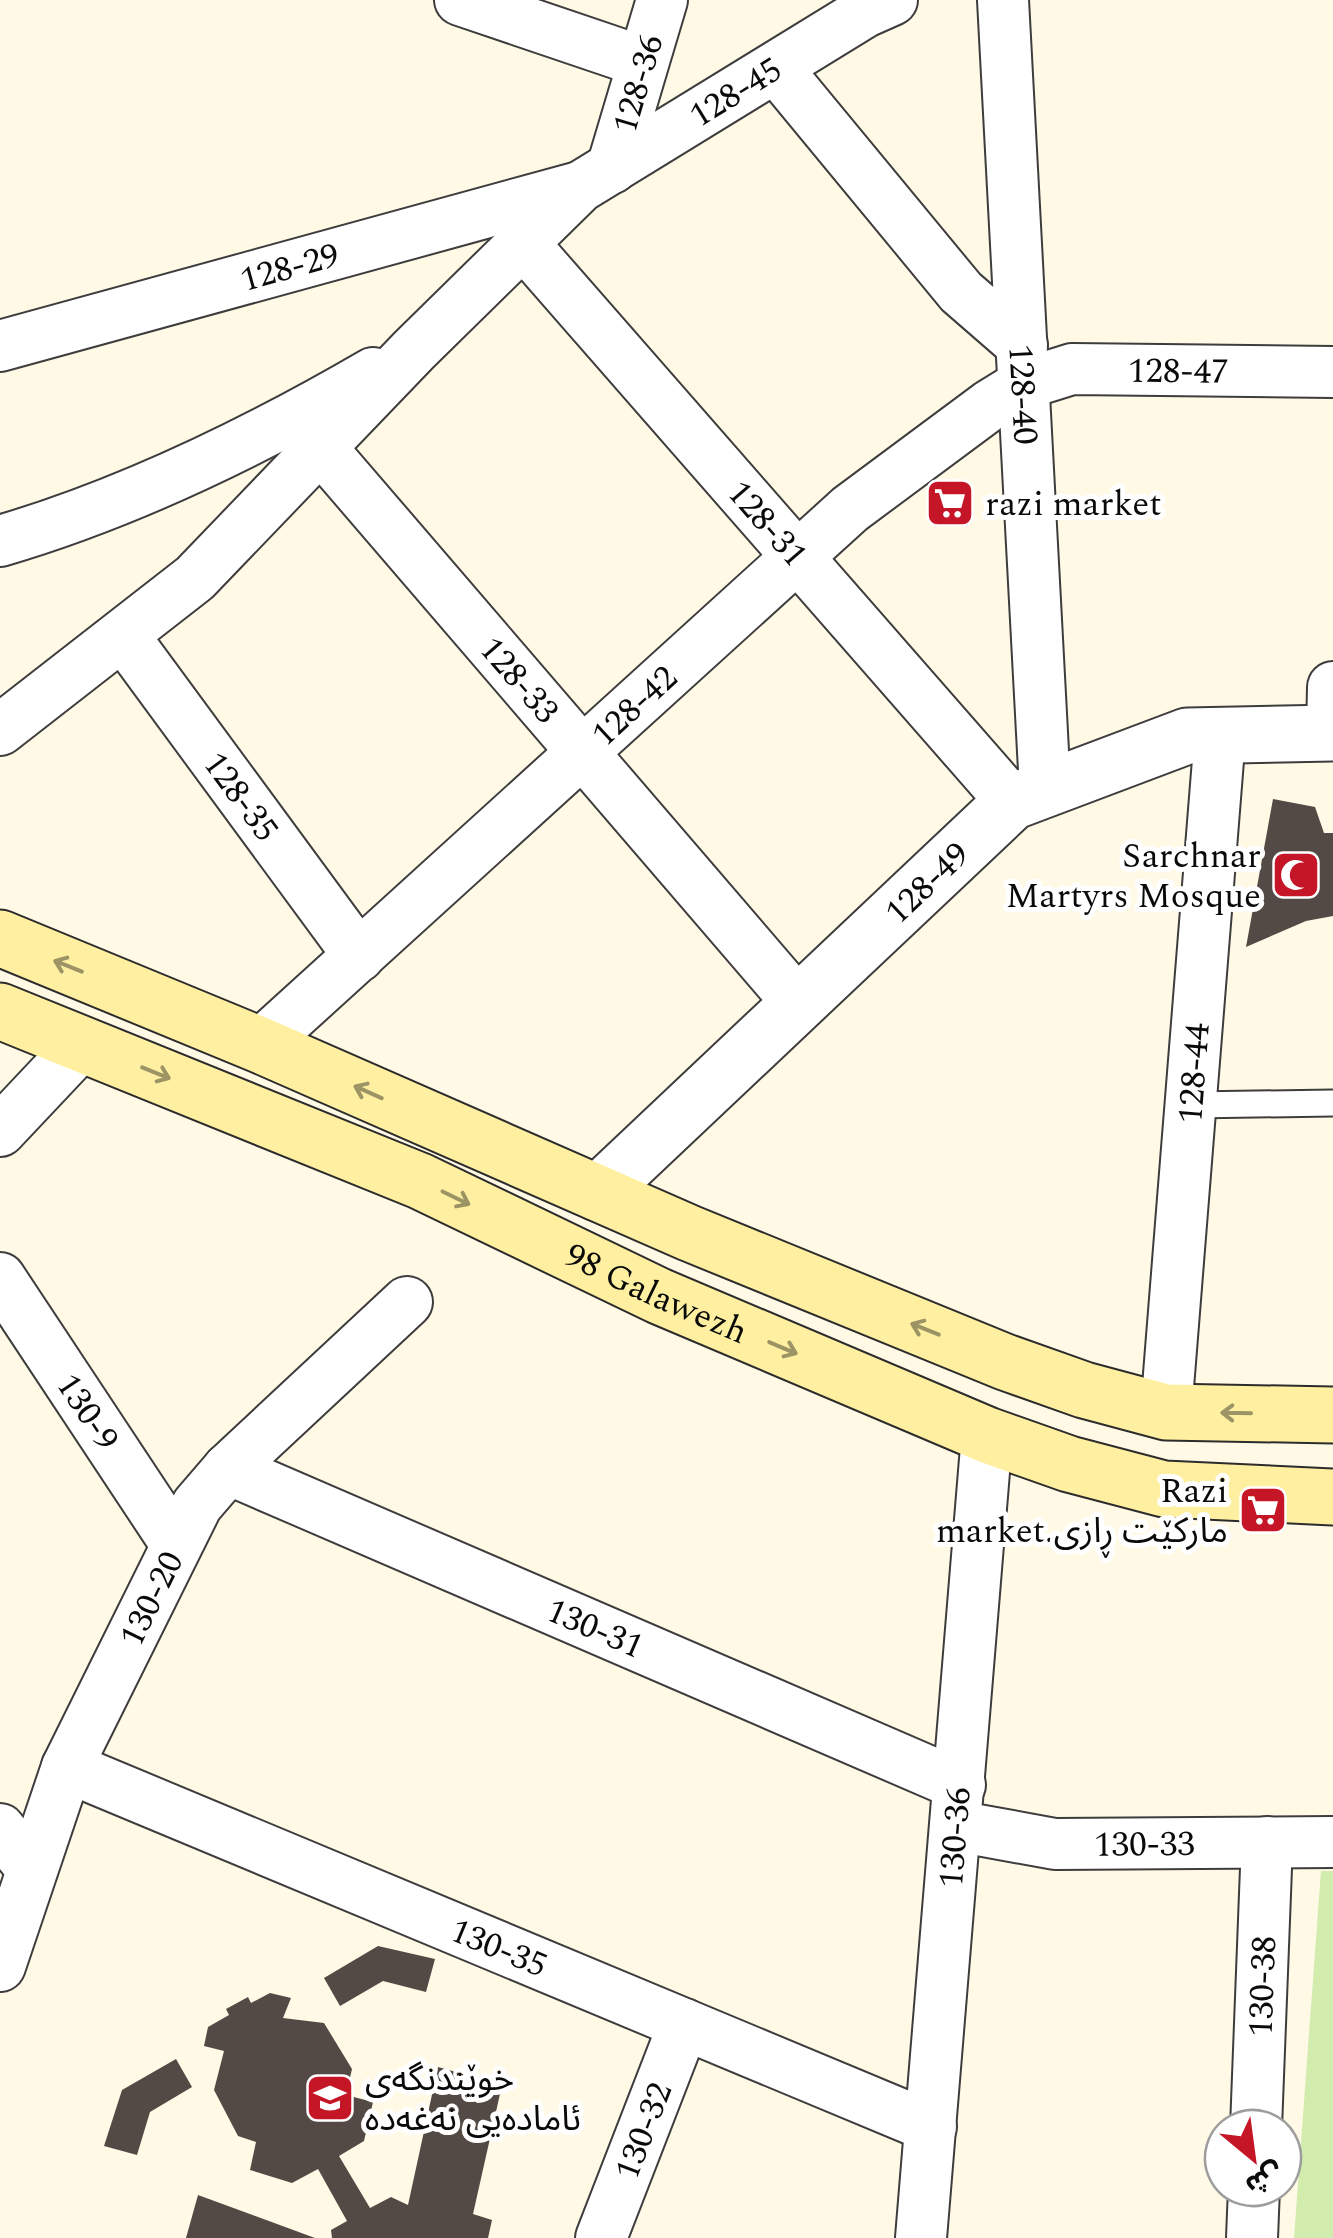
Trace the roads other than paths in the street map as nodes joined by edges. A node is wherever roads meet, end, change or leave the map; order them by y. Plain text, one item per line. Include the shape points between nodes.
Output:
1 (460, 0) edge
2 (662, 0) edge
3 (892, 0) edge
4 (1004, 0) edge
5 (643, 62) junction
6 (776, 68) junction
7 (596, 177) junction
8 (524, 243) junction
9 (0, 346) edge
10 (414, 350) junction
11 (1023, 364) junction
12 (1333, 372) edge
13 (321, 448) junction
14 (0, 541) edge
15 (798, 557) junction
16 (123, 635) junction
17 (1333, 687) edge
18 (0, 730) edge
19 (1332, 733) edge
20 (1220, 735) junction
21 (583, 752) junction
22 (1028, 796) junction
23 (0, 938) edge
24 (359, 956) junction
25 (798, 1003) junction
26 (0, 1011) edge
27 (84, 1044) junction
28 (260, 1045) junction
29 (1333, 1103) edge
30 (1190, 1105) junction
31 (0, 1131) edge
32 (598, 1193) junction
33 (689, 1233) junction
34 (0, 1278) edge
35 (659, 1296) junction
36 (407, 1302) dead end
37 (1166, 1412) junction
38 (1333, 1415) edge
39 (987, 1435) junction
40 (228, 1469) junction
41 (1333, 1497) edge
42 (176, 1544) junction
43 (67, 1768) junction
44 (958, 1806) junction
45 (0, 1829) edge
46 (1267, 1842) junction
47 (1333, 1842) edge
48 (32, 1869) junction
49 (0, 1966) edge
50 (684, 2024) junction
51 (1257, 2108) edge
52 (931, 2127) junction
53 (1253, 2208) edge
54 (601, 2238) edge
55 (920, 2238) edge
56 (1252, 2238) edge

1 - 5 street
2 - 5 street, 128-36
3 - 6 street, 128-45
4 - 11 street, 128-40
5 - 7 street, 128-36
6 - 7 street, 128-45
6 - 11 street
7 - 8 street
7 - 9 street, 128-29
8 - 10 street
8 - 15 street, 128-31
10 - 13 street
10 - 14 street via 168,478
11 - 12 street, 128-47
11 - 15 street, 128-42 via 990,405
11 - 22 street, 128-40
13 - 16 street via 195,578
13 - 21 street, 128-33
15 - 21 street, 128-42
15 - 22 street, 128-31
16 - 18 street
16 - 24 street, 128-35
17 - 19 street
19 - 20 street, 128-49
20 - 22 street, 128-49 via 1188,736
20 - 30 street, 128-44
21 - 24 street, 128-42
21 - 25 street, 128-33
22 - 25 street, 128-49
28 -> 23 main road, 98 Galawezh
24 - 28 street, 128-42
25 - 32 street, 128-49
26 - 27 main road, 98 Galawezh
27 - 31 street
27 -> 35 main road, 98 Galawezh via 420,1180
32 -> 28 main road, 98 Galawezh
29 - 30 lane
30 - 37 street, 128-44
32 - 33 main road, 98 Galawezh
33 - 35 main road
37 -> 33 main road, 98 Galawezh via 1005,1362
34 - 42 street, 130-9
35 -> 39 main road, 98 Galawezh
36 - 40 street, 130-20
38 -> 37 main road, 98 Galawezh
39 - 41 main road, 98 Galawezh via 1164,1489
39 - 44 street, 130-36
40 - 42 street, 130-20
40 - 44 street, 130-31
42 - 43 street, 130-20
43 - 48 street, 130-20
43 - 50 street, 130-35
44 - 46 street, 130-33 via 1055,1844
44 - 52 street, 130-36
45 - 48 street
46 - 47 street, 130-33
46 - 51 street, 130-38
48 - 49 street, 130-20
50 - 52 street, 130-35
50 - 54 street, 130-32
52 - 55 street, 130-36
53 - 56 street

